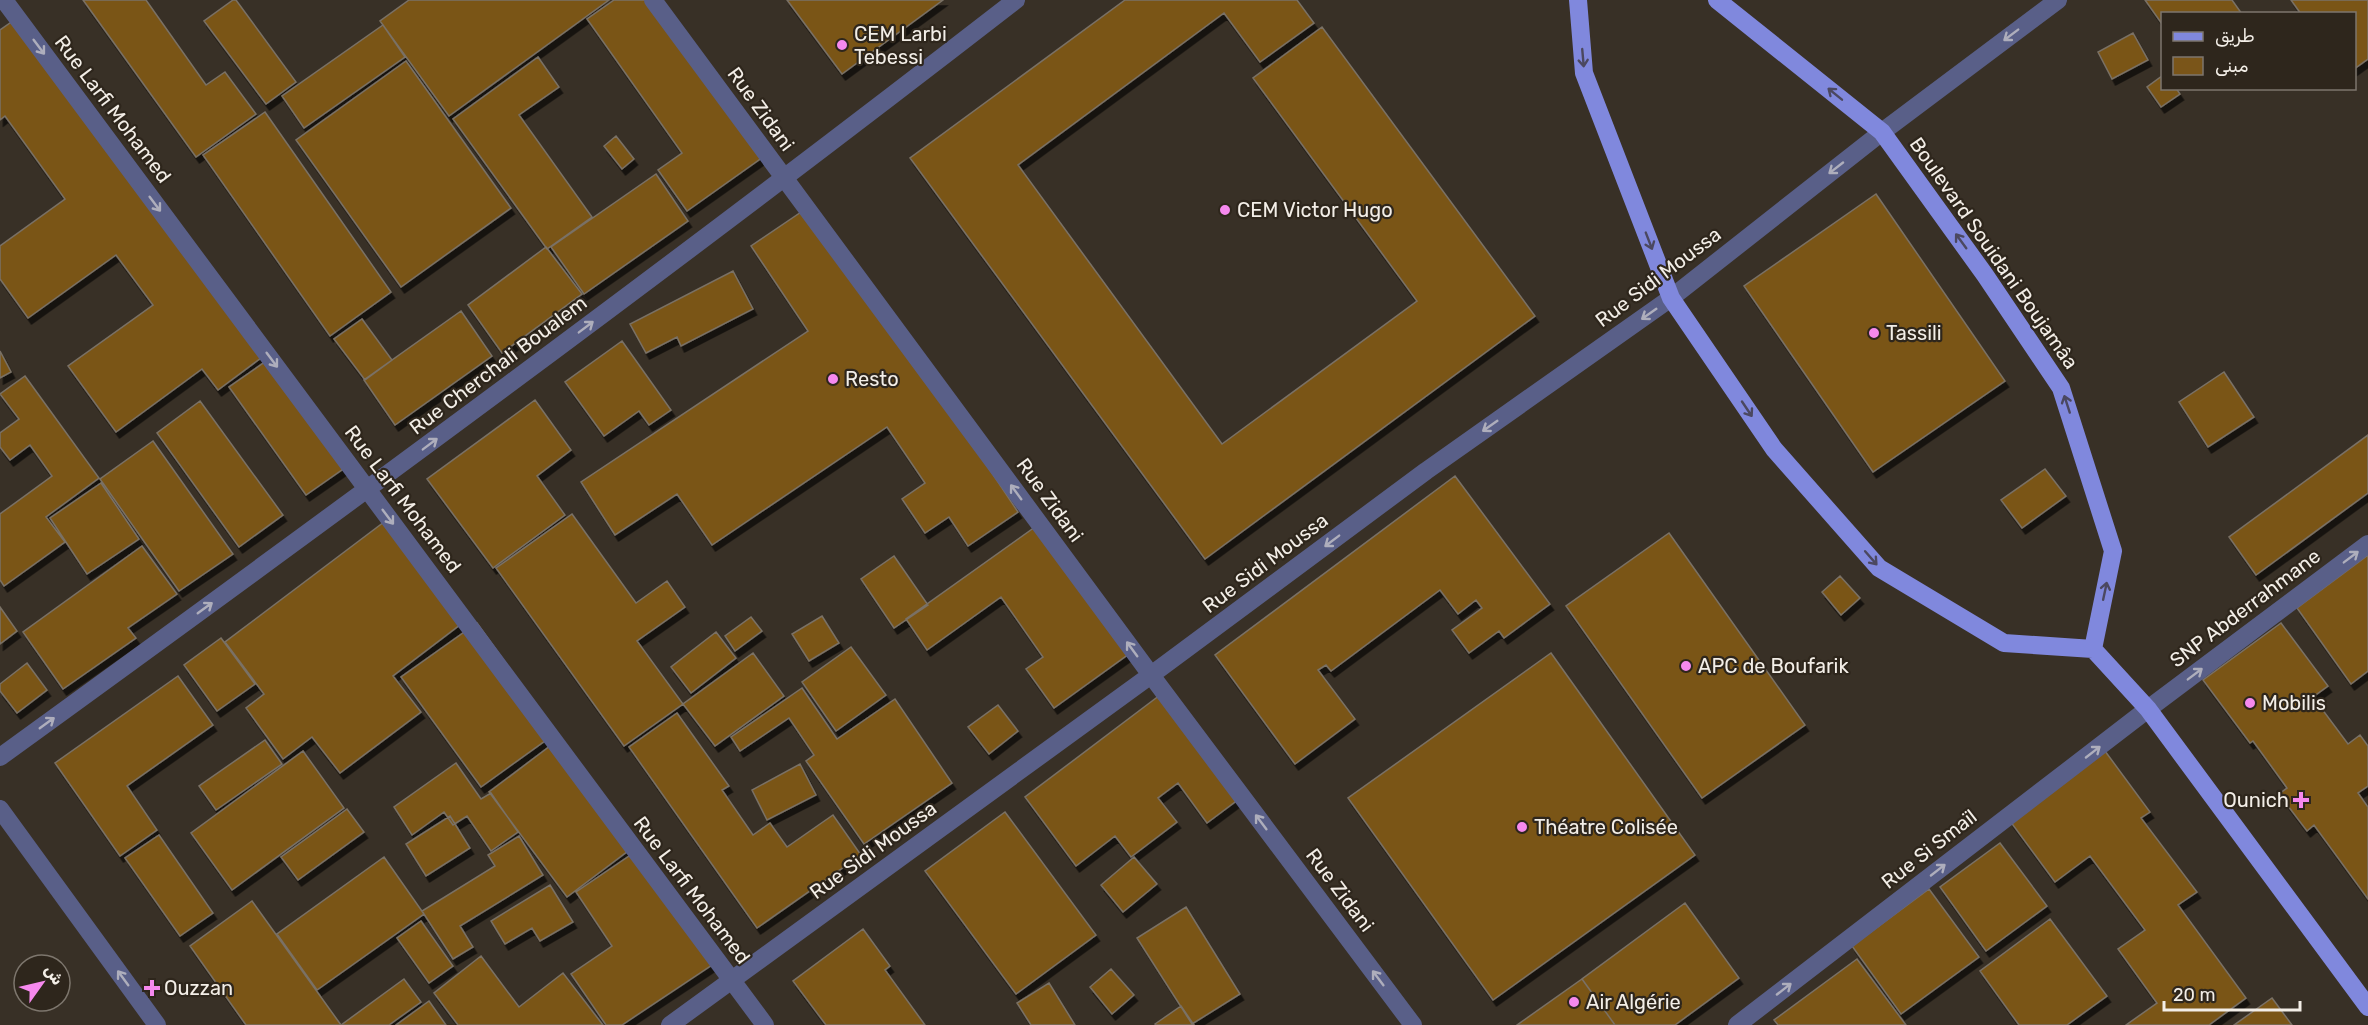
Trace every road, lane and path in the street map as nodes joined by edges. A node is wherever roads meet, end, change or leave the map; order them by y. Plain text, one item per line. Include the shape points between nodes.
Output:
1 (4, 0) edge
2 (653, 0) edge
3 (1016, 0) edge
4 (1578, 0) edge
5 (1717, 0) edge
6 (2058, 0) edge
7 (1882, 132) junction
8 (785, 179) junction
9 (1671, 298) junction
10 (368, 490) junction
11 (2368, 544) edge
12 (2093, 649) junction
13 (1151, 675) junction
14 (2148, 709) junction
15 (0, 758) edge
16 (0, 809) edge
17 (731, 980) junction
18 (2368, 1007) edge
19 (157, 1025) edge
20 (670, 1025) edge
21 (765, 1025) edge
22 (1413, 1025) edge
23 (1737, 1025) edge

1 -> 10 street, Rue Larfi Mohamed
2 - 8 street, Rue Zidani
3 - 8 street, Rue Cherchali Boualem
4 -> 9 main road via 1584,73
7 -> 5 main road, Boulevard Souidani Boujamâa
6 -> 7 street, Rue Sidi Moussa
7 -> 9 street, Rue Sidi Moussa
12 -> 7 main road, Boulevard Souidani Boujamâa via 2113,551 2061,388
10 -> 8 street, Rue Cherchali Boualem
13 -> 8 street, Rue Zidani
9 -> 12 main road via 1774,449 1879,568 2004,643
9 -> 13 street, Rue Sidi Moussa via 1426,471
15 -> 10 street, Rue Cherchali Boualem
10 -> 17 street, Rue Larfi Mohamed
14 -> 11 street, SNP Abderrahmane
12 - 14 main road
13 - 17 street, Rue Sidi Moussa
22 -> 13 street, Rue Zidani
14 - 18 main road
23 -> 14 street, Rue Si Smaïl
19 -> 16 street
17 - 20 street, Rue Sidi Moussa
17 - 21 street, Rue Larfi Mohamed

